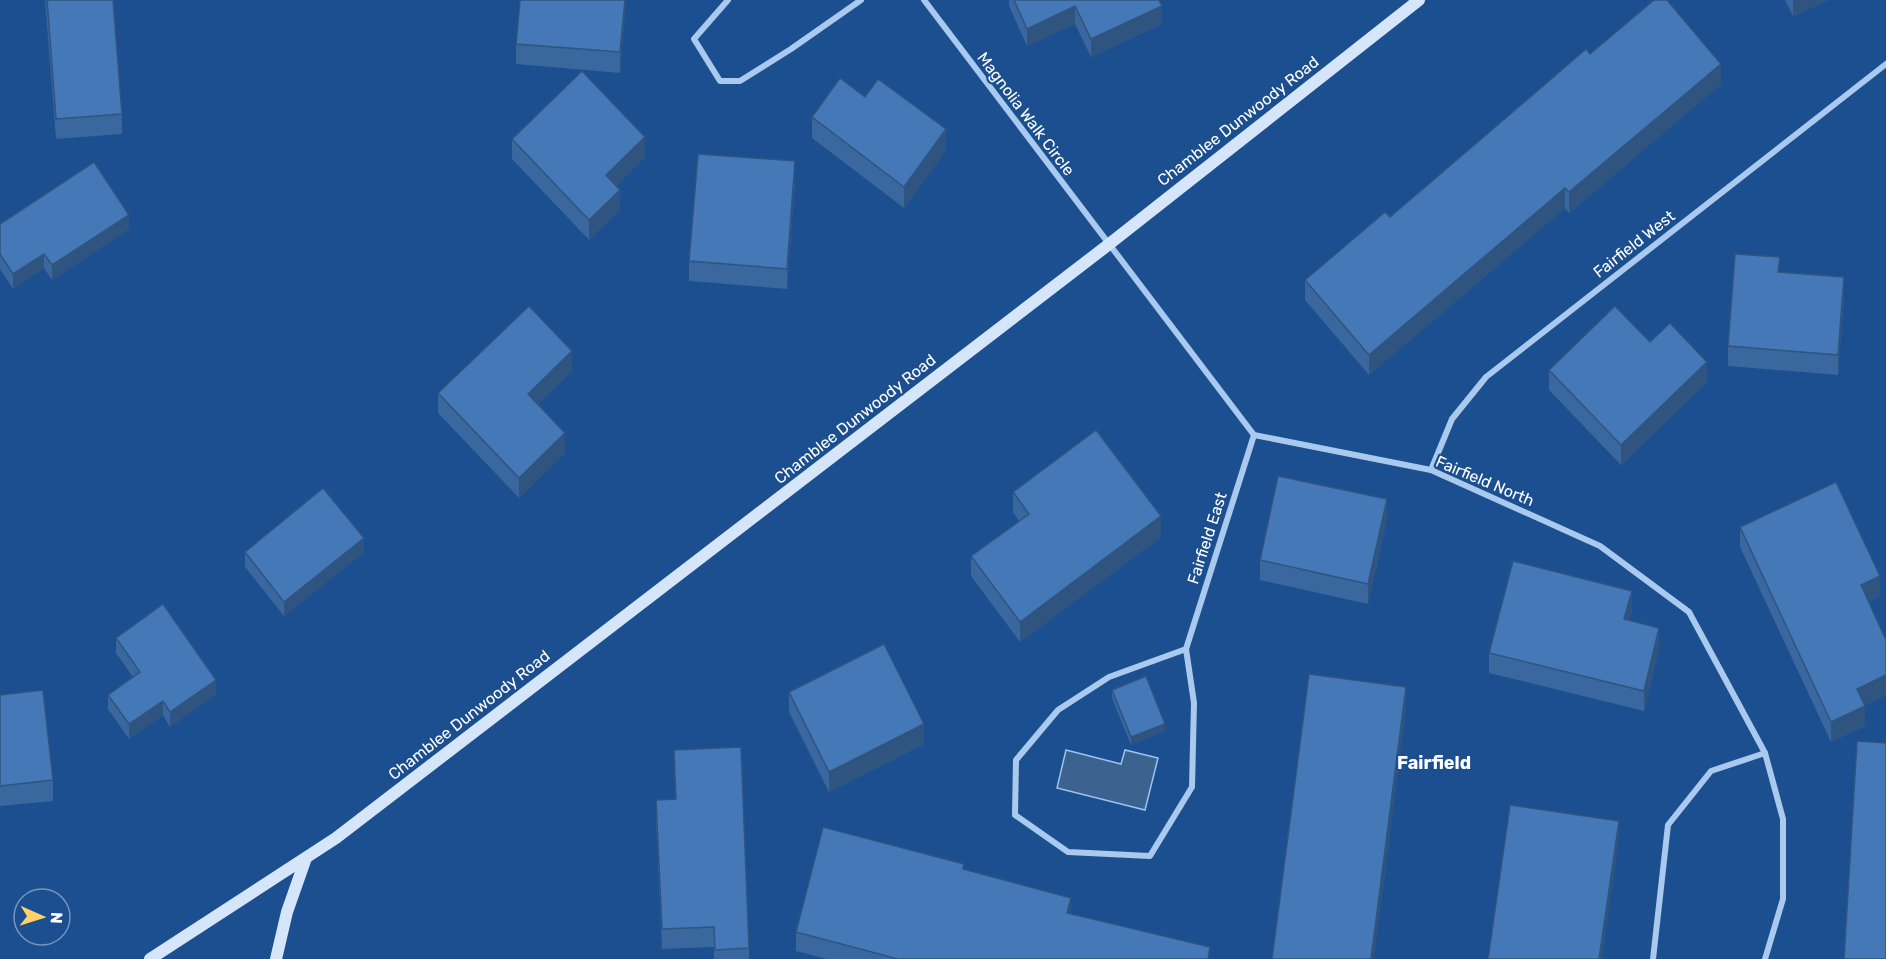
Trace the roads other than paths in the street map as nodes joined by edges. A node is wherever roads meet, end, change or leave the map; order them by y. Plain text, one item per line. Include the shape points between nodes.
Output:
1 (728, 0) edge
2 (861, 0) edge
3 (924, 0) edge
4 (1419, 0) edge
5 (1886, 64) edge
6 (1108, 245) junction
7 (1254, 435) junction
8 (1431, 470) junction
9 (1186, 649) junction
10 (1765, 753) junction
11 (306, 858) junction
12 (150, 959) edge
13 (276, 959) edge
14 (1653, 959) edge
15 (1765, 959) edge

1 - 2 street via 694,39 720,81 740,81
3 - 6 street, Magnolia Walk Circle
4 - 6 street, Chamblee Dunwoody Road
5 - 8 street, Fairfield West via 1486,377 1452,419
6 - 7 street
6 - 11 street, Chamblee Dunwoody Road
7 - 8 street, Fairfield North
7 - 9 street, Fairfield East
8 - 10 street, Fairfield North via 1600,546 1689,612
9 - 9 street, Fairfield East via 1109,677 1058,710 1016,760 1015,815 1068,852 1150,856 1192,787 1194,703
10 - 14 street via 1711,771 1668,825
10 - 15 street, Fairfield North via 1783,819 1783,899
11 - 12 street, Chamblee Dunwoody Road
11 - 13 street

